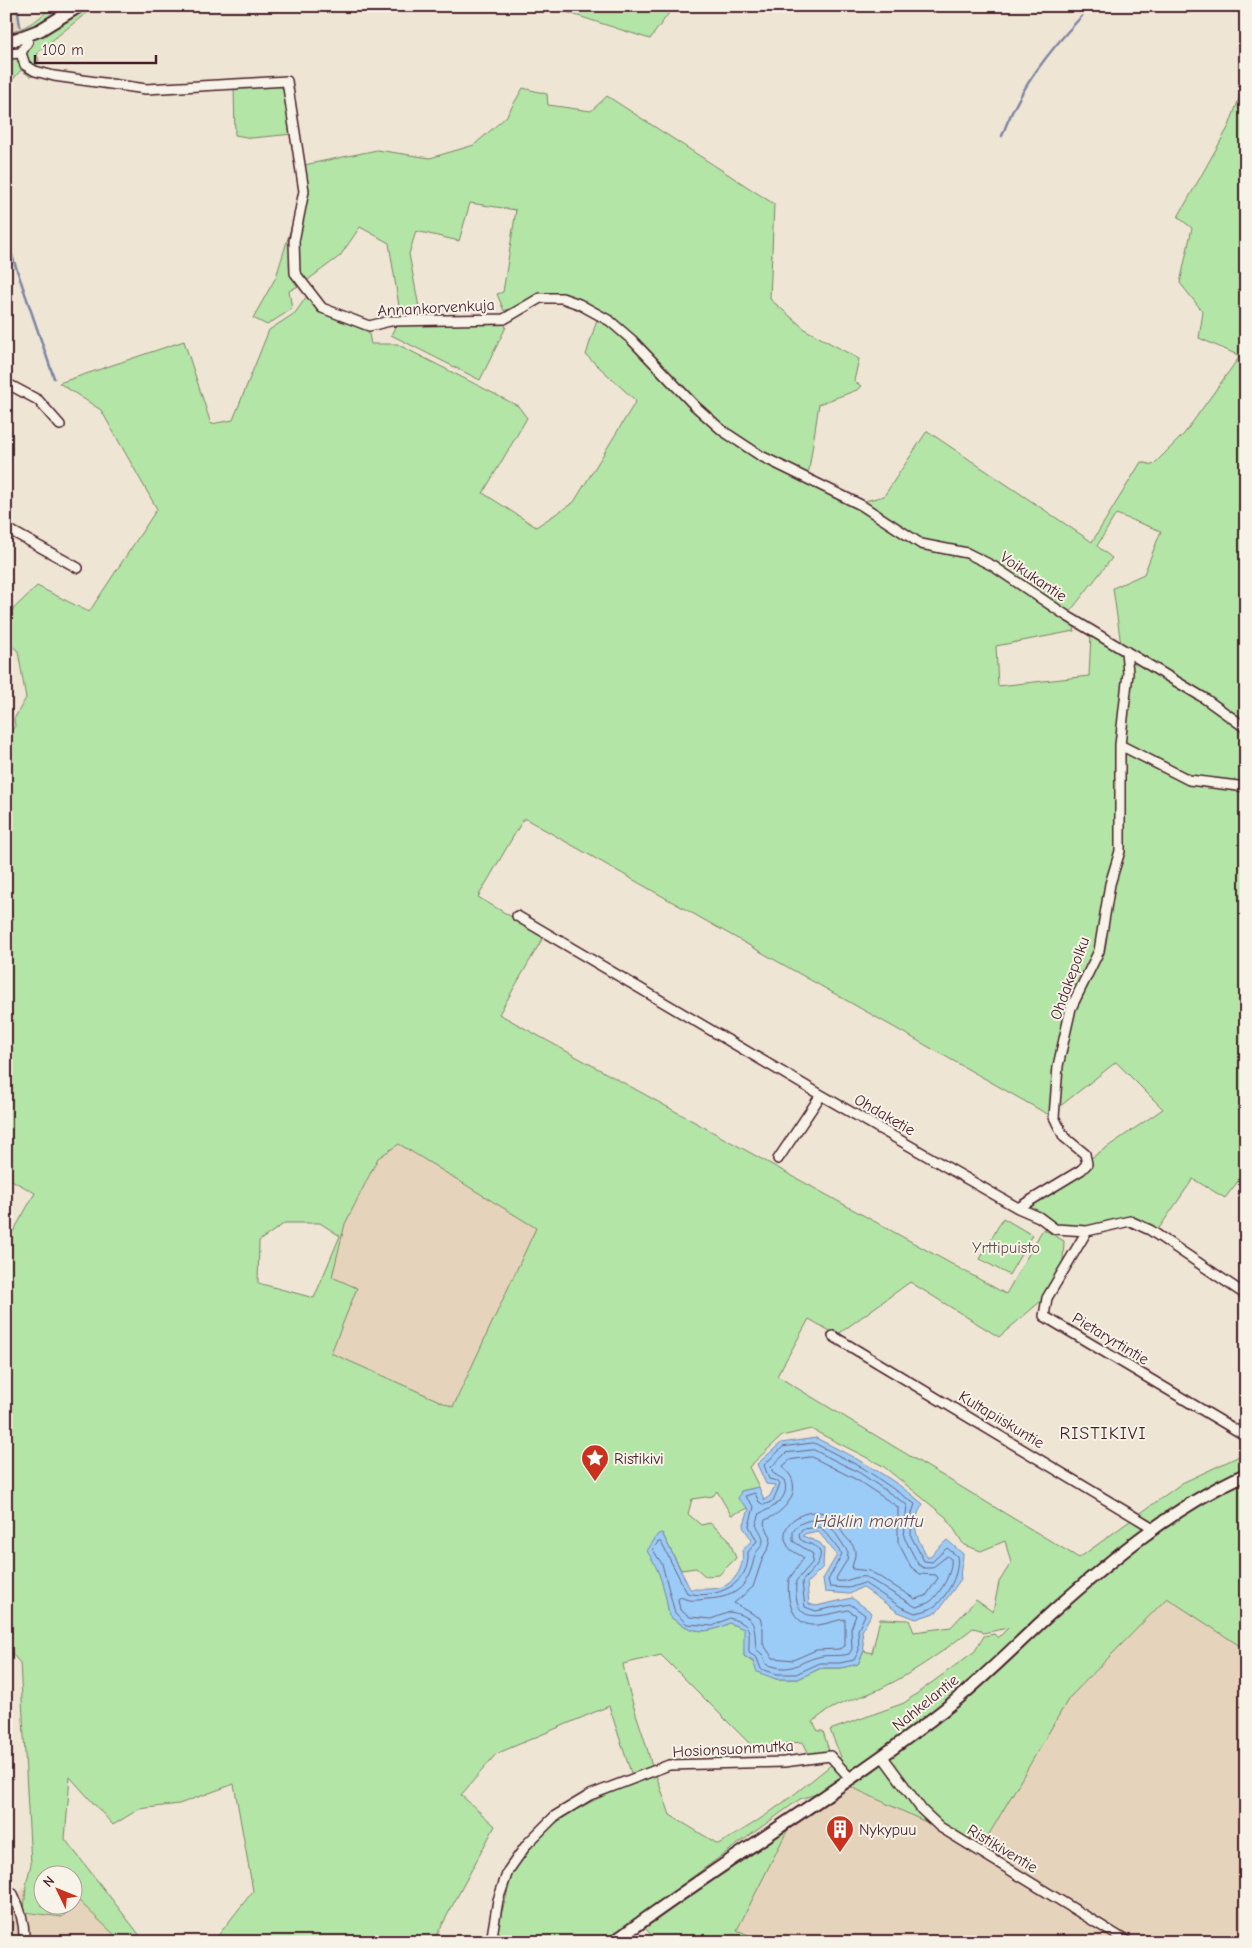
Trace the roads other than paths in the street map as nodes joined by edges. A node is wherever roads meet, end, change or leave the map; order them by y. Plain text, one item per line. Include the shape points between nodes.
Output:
1 (79, 6) edge
2 (27, 36) junction
3 (6, 43) edge
4 (21, 53) junction
5 (6, 54) edge
6 (6, 383) edge
7 (60, 425) dead end
8 (795, 472) joint
9 (6, 528) edge
10 (78, 568) dead end
11 (1126, 651) junction
12 (1246, 728) edge
13 (1120, 745) junction
14 (1246, 787) edge
15 (518, 916) dead end
16 (821, 1095) junction
17 (778, 1159) dead end
18 (1018, 1208) junction
19 (1087, 1231) junction
20 (1246, 1295) edge
21 (833, 1336) dead end
22 (1246, 1436) edge
23 (1246, 1474) edge
24 (1155, 1528) junction
25 (883, 1756) junction
26 (850, 1778) junction
27 (13, 1894) dead end
28 (24, 1942) edge
29 (491, 1942) edge
30 (614, 1942) edge
31 (1128, 1942) edge

1 - 2 main road
2 - 3 main road
2 - 4 street via 28,41
4 - 5 street
4 - 8 street, Annankorvenkuja via 24,65 35,71 146,89 287,81 304,191 294,241 295,273 322,308 369,326 390,321 504,319 540,298 562,298 610,321 723,431 761,456
6 - 7 street via 38,400
8 - 11 street, Voikukantie via 861,505 921,544 967,553 993,566
9 - 10 street
11 - 12 street, Voikukantie via 1204,698
11 - 13 street, Ohdakepolku via 1128,673
13 - 14 street via 1189,780
13 - 18 street, Ohdakepolku via 1120,851 1110,884 1099,950 1071,1008 1058,1066 1054,1116 1064,1137 1085,1154 1086,1164
15 - 16 street, Ohdaketie
16 - 17 street
16 - 18 street, Ohdaketie
18 - 19 street, Ohdaketie via 1039,1217 1055,1229
19 - 20 street, Ohdaketie via 1130,1221 1150,1230
19 - 22 street, Pietaryrtintie via 1047,1298 1044,1316
21 - 24 street, Kultapiiskuntie
23 - 24 main road, Nahkelantie
24 - 25 main road, Nahkelantie via 1084,1585 952,1703
25 - 26 main road, Nahkelantie
25 - 31 street, Ristikiventie via 922,1810 940,1827
26 - 29 street, Hosionsuonmutka via 830,1756 784,1762 669,1765 590,1794 555,1816 527,1844 508,1871 498,1900
26 - 30 main road, Nahkelantie
27 - 28 street via 19,1906

